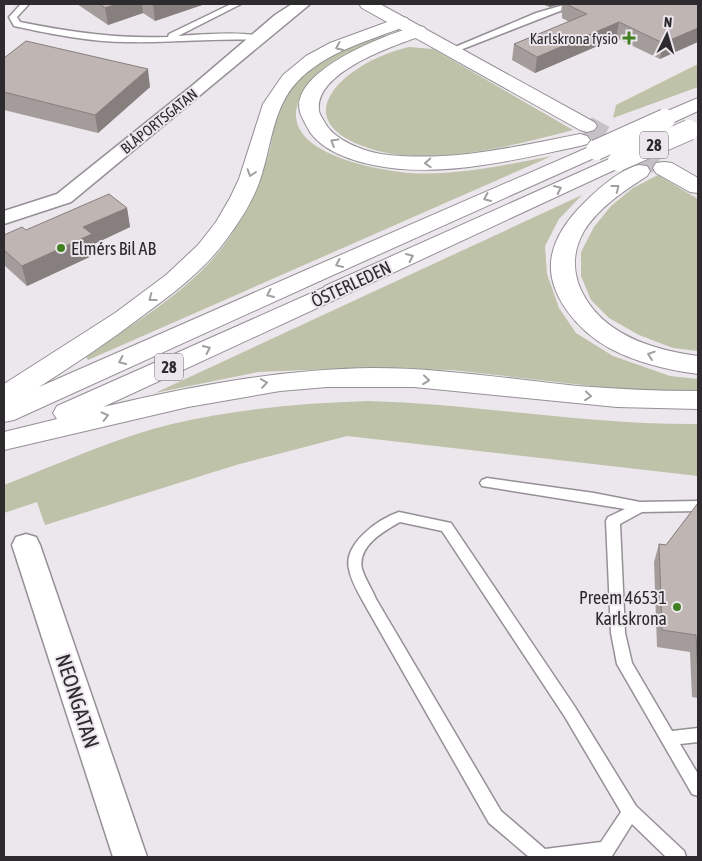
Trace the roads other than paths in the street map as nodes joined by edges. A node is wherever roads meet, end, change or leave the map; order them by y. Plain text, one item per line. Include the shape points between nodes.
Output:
1 (25, 4) edge
2 (237, 4) edge
3 (302, 4) edge
4 (368, 4) edge
5 (574, 4) edge
6 (13, 17) junction
7 (4, 20) edge
8 (409, 26) junction
9 (258, 38) junction
10 (167, 39) junction
11 (452, 50) junction
12 (698, 104) edge
13 (695, 129) edge
14 (588, 139) junction
15 (629, 166) junction
16 (664, 168) tunnel mouth
17 (698, 187) edge
18 (4, 218) edge
19 (698, 365) edge
20 (4, 396) edge
21 (698, 400) edge
22 (4, 413) edge
23 (5, 441) edge
24 (487, 483) dead end
25 (698, 506) edge
26 (640, 507) junction
27 (26, 544) dead end
28 (698, 736) edge
29 (669, 738) junction
30 (698, 789) edge
31 (630, 812) junction
32 (130, 857) edge
33 (543, 857) edge
34 (678, 857) edge

1 - 6 lane
2 - 10 lane
3 - 9 street, BLÅPORTSGATAN
4 - 8 main road
5 - 11 lane
6 - 7 lane
6 - 10 lane via 17,24 57,32 127,40
8 - 11 main road
14 -> 8 main road via 497,156 421,163 379,160 347,150 326,137 315,124 310,110 311,97 320,83 333,69
8 -> 20 main road via 337,48 300,68 276,96 249,180 225,225 206,250 123,319
9 - 10 lane
9 - 18 street, BLÅPORTSGATAN via 64,198
11 - 14 main road
12 - 14 main road, ÖSTERLEDEN / 28, bridge via 658,122
13 - 15 main road
14 -> 22 main road, ÖSTERLEDEN / 28 via 314,275
19 -> 15 main road via 654,357 624,345 600,330 582,314 570,297 562,263 565,247 583,216
23 -> 15 main road, ÖSTERLEDEN / 28 via 334,292
16 - 17 main road
23 -> 21 main road via 180,398 267,383 322,378 418,379 613,398
24 - 26 lane
25 - 26 lane
26 - 29 lane via 613,521 618,633 625,664
27 - 32 street, NEONGATAN
28 - 29 lane
29 - 30 lane
31 - 33 lane via 606,850
31 - 33 lane via 570,712 446,527 399,518 378,528 359,547 355,568 370,600 495,817
31 - 34 lane

